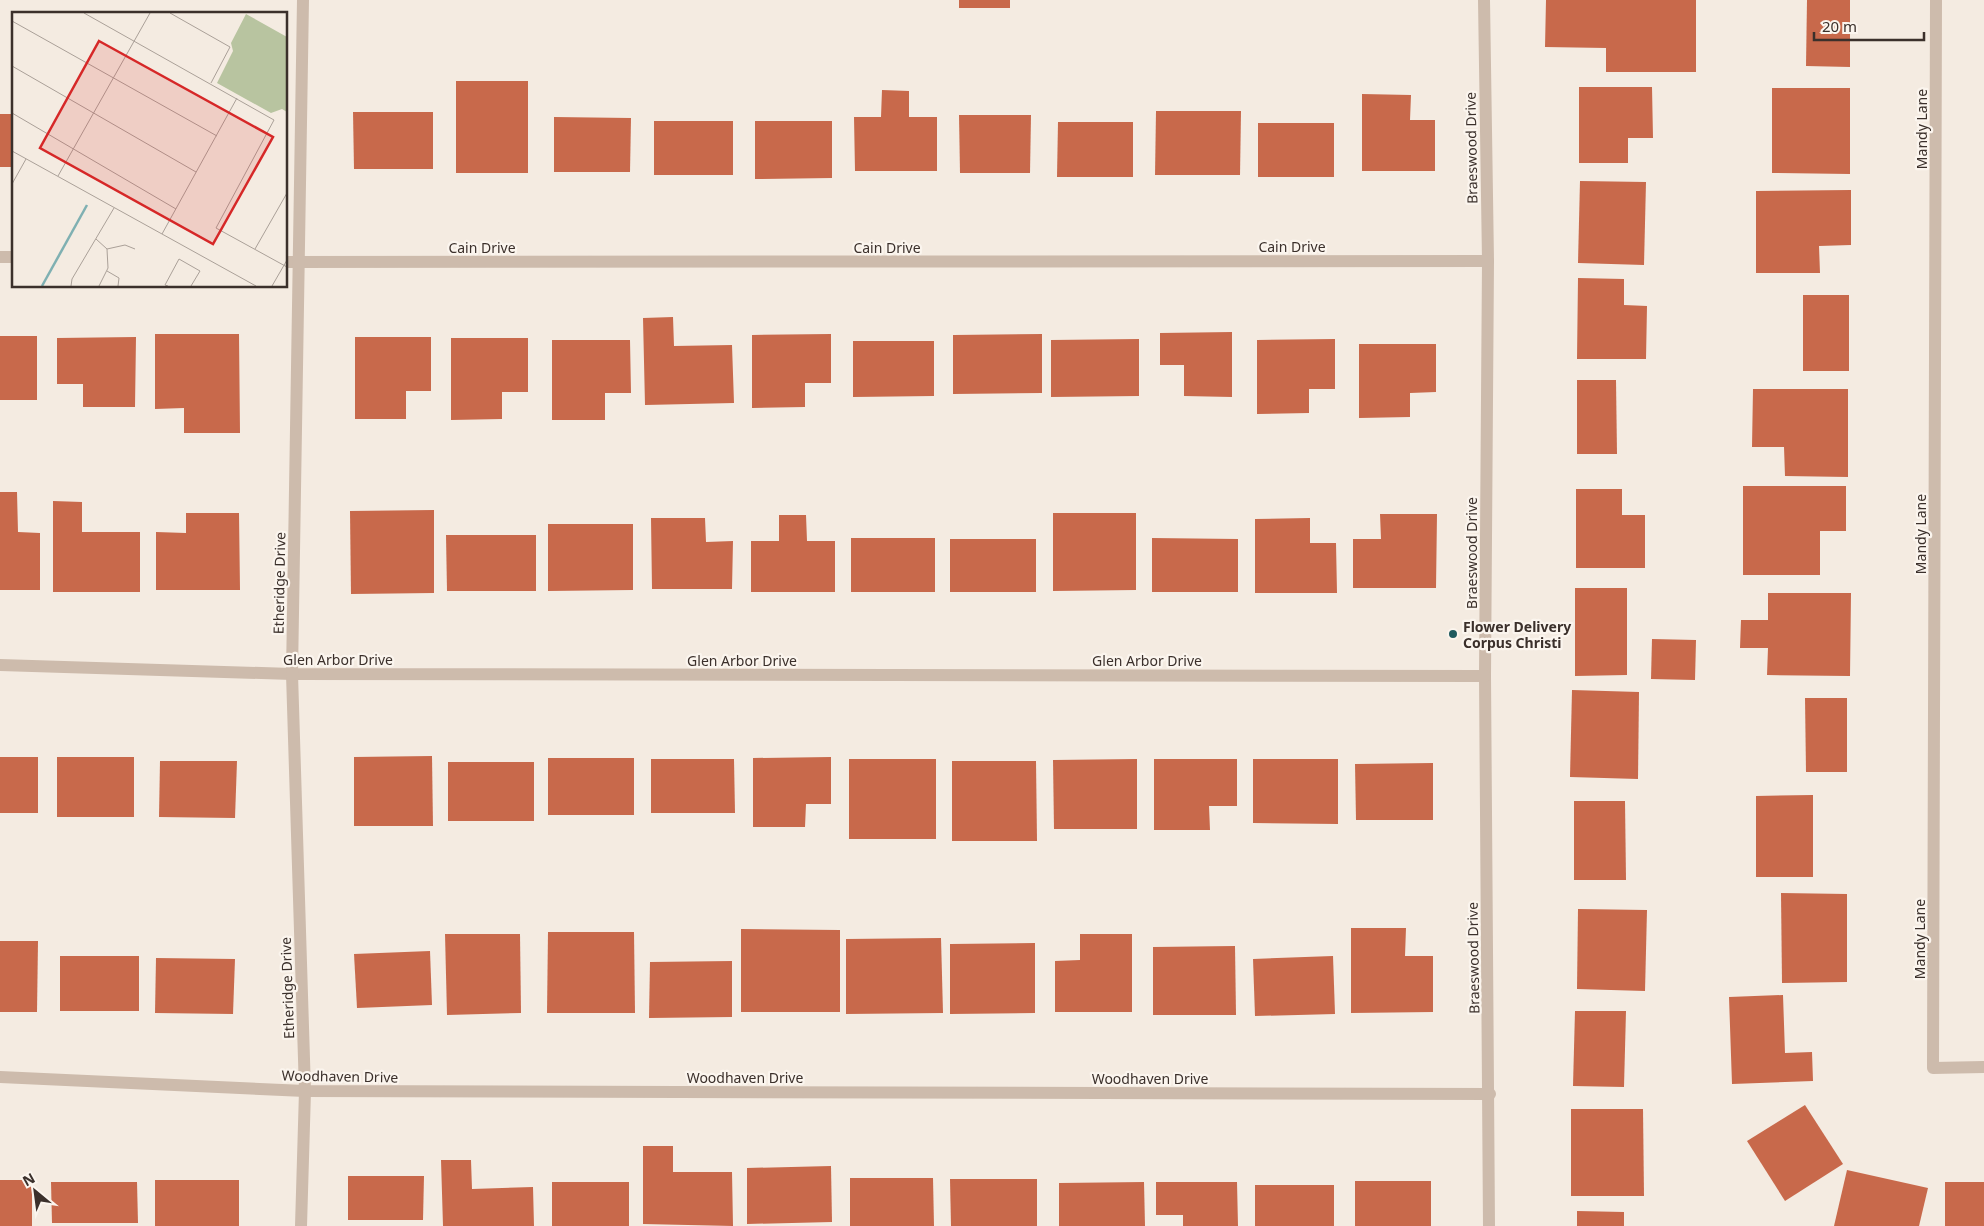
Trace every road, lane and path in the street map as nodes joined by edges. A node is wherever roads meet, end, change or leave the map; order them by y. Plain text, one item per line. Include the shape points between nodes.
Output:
1 (303, 0) edge
2 (1484, 0) edge
3 (1936, 0) edge
4 (1488, 261) junction
5 (293, 262) edge
6 (0, 665) edge
7 (292, 674) junction
8 (1485, 676) junction
9 (1984, 1067) edge
10 (0, 1077) edge
11 (305, 1091) junction
12 (1490, 1094) junction
13 (301, 1226) edge
14 (1489, 1226) edge

1 - 5 street, Etheridge Drive
2 - 4 street, Braeswood Drive
3 - 9 street, Mandy Lane via 1933,1068
4 - 5 street, Cain Drive
4 - 8 street, Braeswood Drive
5 - 7 street, Etheridge Drive
6 - 7 street, Glen Arbor Drive
7 - 8 street, Glen Arbor Drive
7 - 11 street, Etheridge Drive
8 - 12 street, Braeswood Drive
10 - 11 street, Woodhaven Drive
11 - 12 street, Woodhaven Drive
11 - 13 street, Etheridge Drive
12 - 14 street, Braeswood Drive

